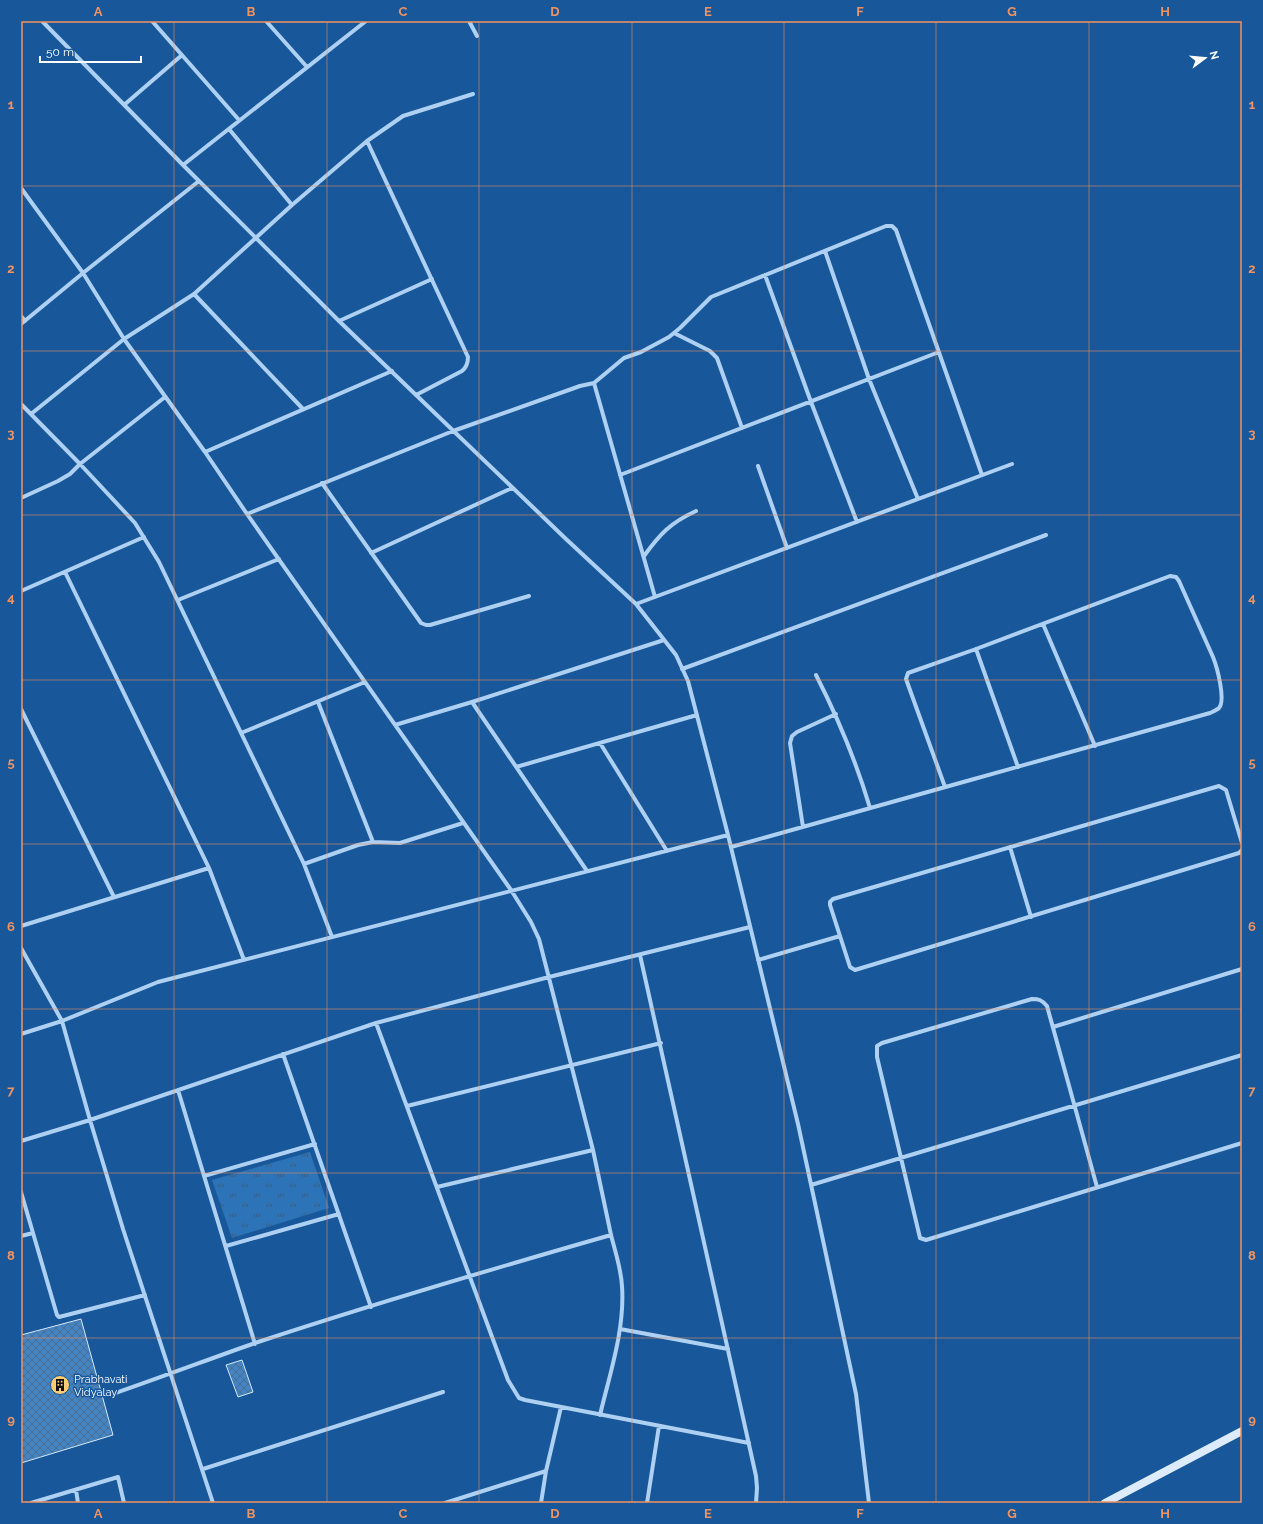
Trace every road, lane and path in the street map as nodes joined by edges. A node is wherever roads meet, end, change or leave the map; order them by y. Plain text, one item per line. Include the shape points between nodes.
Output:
1 (42, 21) edge
2 (152, 21) edge
3 (266, 21) edge
4 (366, 21) edge
5 (469, 21) edge
6 (477, 36) dead end
7 (182, 55) junction
8 (307, 67) junction
9 (473, 94) dead end
10 (124, 105) junction
11 (239, 120) junction
12 (229, 129) junction
13 (367, 141) junction
14 (183, 165) junction
15 (199, 182) junction
16 (21, 188) edge
17 (292, 204) junction
18 (257, 238) junction
19 (825, 251) junction
20 (83, 273) junction
21 (765, 275) junction
22 (432, 279) junction
23 (194, 294) junction
24 (21, 316) edge
25 (338, 321) junction
26 (23, 322) edge
27 (674, 333) junction
28 (124, 340) junction
29 (939, 352) junction
30 (392, 372) junction
31 (869, 379) junction
32 (594, 383) junction
33 (416, 395) junction
34 (165, 397) junction
35 (811, 402) junction
36 (21, 404) edge
37 (303, 410) junction
38 (31, 414) junction
39 (742, 428) junction
40 (453, 431) junction
41 (205, 452) junction
42 (80, 464) junction
43 (1012, 464) dead end
44 (758, 466) dead end
45 (620, 475) junction
46 (982, 475) junction
47 (322, 483) junction
48 (512, 488) junction
49 (21, 498) edge
50 (918, 499) junction
51 (696, 511) dead end
52 (246, 514) junction
53 (857, 522) junction
54 (1046, 535) dead end
55 (144, 537) junction
56 (787, 548) junction
57 (371, 553) junction
58 (644, 556) junction
59 (279, 559) junction
60 (65, 572) junction
61 (21, 591) edge
62 (529, 596) dead end
63 (655, 597) junction
64 (178, 600) junction
65 (636, 604) junction
66 (1044, 624) junction
67 (664, 640) junction
68 (976, 649) junction
69 (682, 669) junction
70 (816, 674) dead end
71 (365, 682) junction
72 (318, 702) junction
73 (472, 702) junction
74 (22, 711) edge
75 (697, 714) junction
76 (836, 714) junction
77 (395, 725) junction
78 (242, 733) junction
79 (600, 743) junction
80 (1094, 746) junction
81 (516, 767) junction
82 (1018, 767) junction
83 (945, 787) junction
84 (870, 808) junction
85 (463, 823) junction
86 (803, 827) junction
87 (728, 835) junction
88 (373, 842) junction
89 (1242, 843) edge
90 (731, 847) junction
91 (1010, 847) junction
92 (1242, 850) edge
93 (666, 851) junction
94 (304, 864) junction
95 (209, 868) junction
96 (587, 871) junction
97 (511, 890) junction
98 (114, 897) junction
99 (1031, 916) junction
100 (21, 926) edge
101 (750, 927) junction
102 (332, 936) junction
103 (840, 936) junction
104 (21, 948) edge
105 (640, 955) junction
106 (244, 960) junction
107 (758, 960) junction
108 (1242, 969) edge
109 (549, 977) junction
110 (62, 1020) junction
111 (376, 1023) junction
112 (1053, 1027) junction
113 (21, 1034) edge
114 (661, 1043) junction
115 (283, 1054) junction
116 (1242, 1054) edge
117 (571, 1066) junction
118 (178, 1090) junction
119 (1075, 1105) junction
120 (406, 1106) junction
121 (90, 1120) junction
122 (21, 1141) edge
123 (1242, 1143) edge
124 (315, 1144) junction
125 (593, 1150) junction
126 (900, 1158) junction
127 (204, 1176) junction
128 (811, 1185) junction
129 (1097, 1187) junction
130 (437, 1188) junction
131 (21, 1192) edge
132 (339, 1214) junction
133 (33, 1233) junction
134 (611, 1235) junction
135 (21, 1236) edge
136 (226, 1246) junction
137 (469, 1276) junction
138 (145, 1295) junction
139 (371, 1307) junction
140 (620, 1329) junction
141 (255, 1344) junction
142 (728, 1349) junction
143 (171, 1374) junction
144 (444, 1392) dead end
145 (110, 1394) dead end
146 (561, 1407) junction
147 (600, 1415) junction
148 (659, 1426) junction
149 (1242, 1431) edge
150 (748, 1443) junction
151 (203, 1469) junction
152 (546, 1471) junction
153 (76, 1490) junction
154 (38, 1502) edge
155 (30, 1503) edge
156 (78, 1503) edge
157 (124, 1503) edge
158 (213, 1503) edge
159 (445, 1503) edge
160 (541, 1503) edge
161 (647, 1503) edge
162 (756, 1503) edge
163 (869, 1503) edge
164 (1105, 1503) edge

1 - 10 street
2 - 7 street
3 - 8 street
4 - 8 street
5 - 6 street
7 - 10 street
7 - 11 street
8 - 11 street
9 - 13 street via 403,116
10 - 14 street
11 - 12 street
12 - 14 street
12 - 17 street
13 - 17 street
13 - 22 street
14 - 15 street
15 - 18 street
15 - 20 street
16 - 20 street
17 - 18 street
18 - 23 street
18 - 25 street
19 - 21 street
19 - 29 street via 886,226 892,226 896,230
19 - 31 street
20 - 26 street
20 - 28 street
21 - 27 street via 711,297
21 - 35 street
22 - 25 street
22 - 33 street via 468,362 462,371
23 - 28 street
23 - 37 street
24 - 26 street
25 - 30 street
27 - 32 street via 641,352 624,358
27 - 39 street via 710,351 717,358
28 - 34 street
28 - 38 street
29 - 31 street
29 - 46 street
30 - 33 street
30 - 37 street
31 - 35 street
31 - 50 street
32 - 40 street
32 - 45 street
33 - 40 street
34 - 41 street
34 - 42 street
35 - 39 street
35 - 53 street
36 - 38 street
37 - 41 street
38 - 42 street
39 - 45 street
40 - 47 street
40 - 48 street
41 - 52 street
42 - 49 street via 64,478
42 - 55 street via 135,523
43 - 46 street
44 - 56 street
45 - 58 street
46 - 50 street
47 - 52 street
47 - 57 street
48 - 57 street
48 - 65 street
50 - 53 street
51 - 58 street via 672,524
52 - 59 street
53 - 56 street
54 - 69 street
55 - 60 street
55 - 64 street
56 - 63 street
57 - 62 street via 421,623 426,625
58 - 63 street
59 - 64 street
59 - 71 street
60 - 61 street
60 - 95 street
63 - 65 street
64 - 78 street
65 - 67 street
66 - 68 street
66 - 80 street
66 - 80 street via 1170,576 1176,577 1213,657 1220,684 1219,709
67 - 69 street via 676,655
67 - 73 street
68 - 82 street
68 - 83 street via 908,673 906,676
69 - 75 street
70 - 76 street
71 - 72 street
71 - 77 street
72 - 78 street
72 - 88 street
73 - 77 street
73 - 81 street
74 - 98 street
75 - 79 street
75 - 87 street
76 - 84 street via 853,755
76 - 86 street via 792,736 790,743
77 - 85 street
78 - 94 street
79 - 81 street
79 - 93 street
80 - 82 street
81 - 96 street
82 - 83 street
83 - 84 street
84 - 86 street
85 - 88 street via 400,843
85 - 97 street
86 - 90 street
87 - 90 street
87 - 93 street
88 - 94 street via 358,844
89 - 91 street via 1226,790 1219,786
90 - 101 street
91 - 99 street
91 - 103 street via 834,899 830,905
92 - 99 street
93 - 96 street
94 - 102 street
95 - 98 street
95 - 106 street
96 - 97 street
97 - 102 street
97 - 109 street via 536,932
98 - 100 street
99 - 103 street via 855,970 850,968
101 - 105 street
101 - 107 street
102 - 106 street
103 - 107 street
104 - 110 street
105 - 109 street
105 - 114 street
106 - 110 street via 158,982
107 - 128 street
108 - 112 street
109 - 111 street
109 - 117 street
110 - 113 street
110 - 121 street
111 - 115 street
111 - 120 street
112 - 119 street
112 - 126 street via 1047,1006 1039,1000 1032,1000 877,1046 877,1057
114 - 117 street
114 - 142 street
115 - 118 street
115 - 124 street
116 - 119 street
117 - 120 street
117 - 125 street
118 - 121 street
118 - 127 street
119 - 126 street
119 - 129 street
120 - 130 street
121 - 122 street
121 - 138 street
123 - 129 street
124 - 127 street
124 - 132 street
125 - 130 street
125 - 134 street
126 - 128 street
126 - 129 street via 922,1240
127 - 136 street
128 - 163 street via 856,1394
130 - 137 street
131 - 133 street
132 - 136 street
132 - 139 street
133 - 135 street
133 - 138 street via 59,1317
134 - 137 street
134 - 140 street via 622,1286
136 - 141 street
137 - 139 street
137 - 146 street via 515,1393 525,1400
138 - 143 street
139 - 141 street
140 - 142 street
140 - 147 street
141 - 143 street
142 - 150 street
143 - 145 street
143 - 151 street
144 - 151 street
146 - 147 street
146 - 152 street
147 - 148 street
148 - 150 street
148 - 161 street
149 - 164 street
150 - 162 street via 756,1476
151 - 158 street
152 - 159 street
152 - 160 street
153 - 154 street
153 - 156 street
153 - 157 street via 118,1477
154 - 155 street

